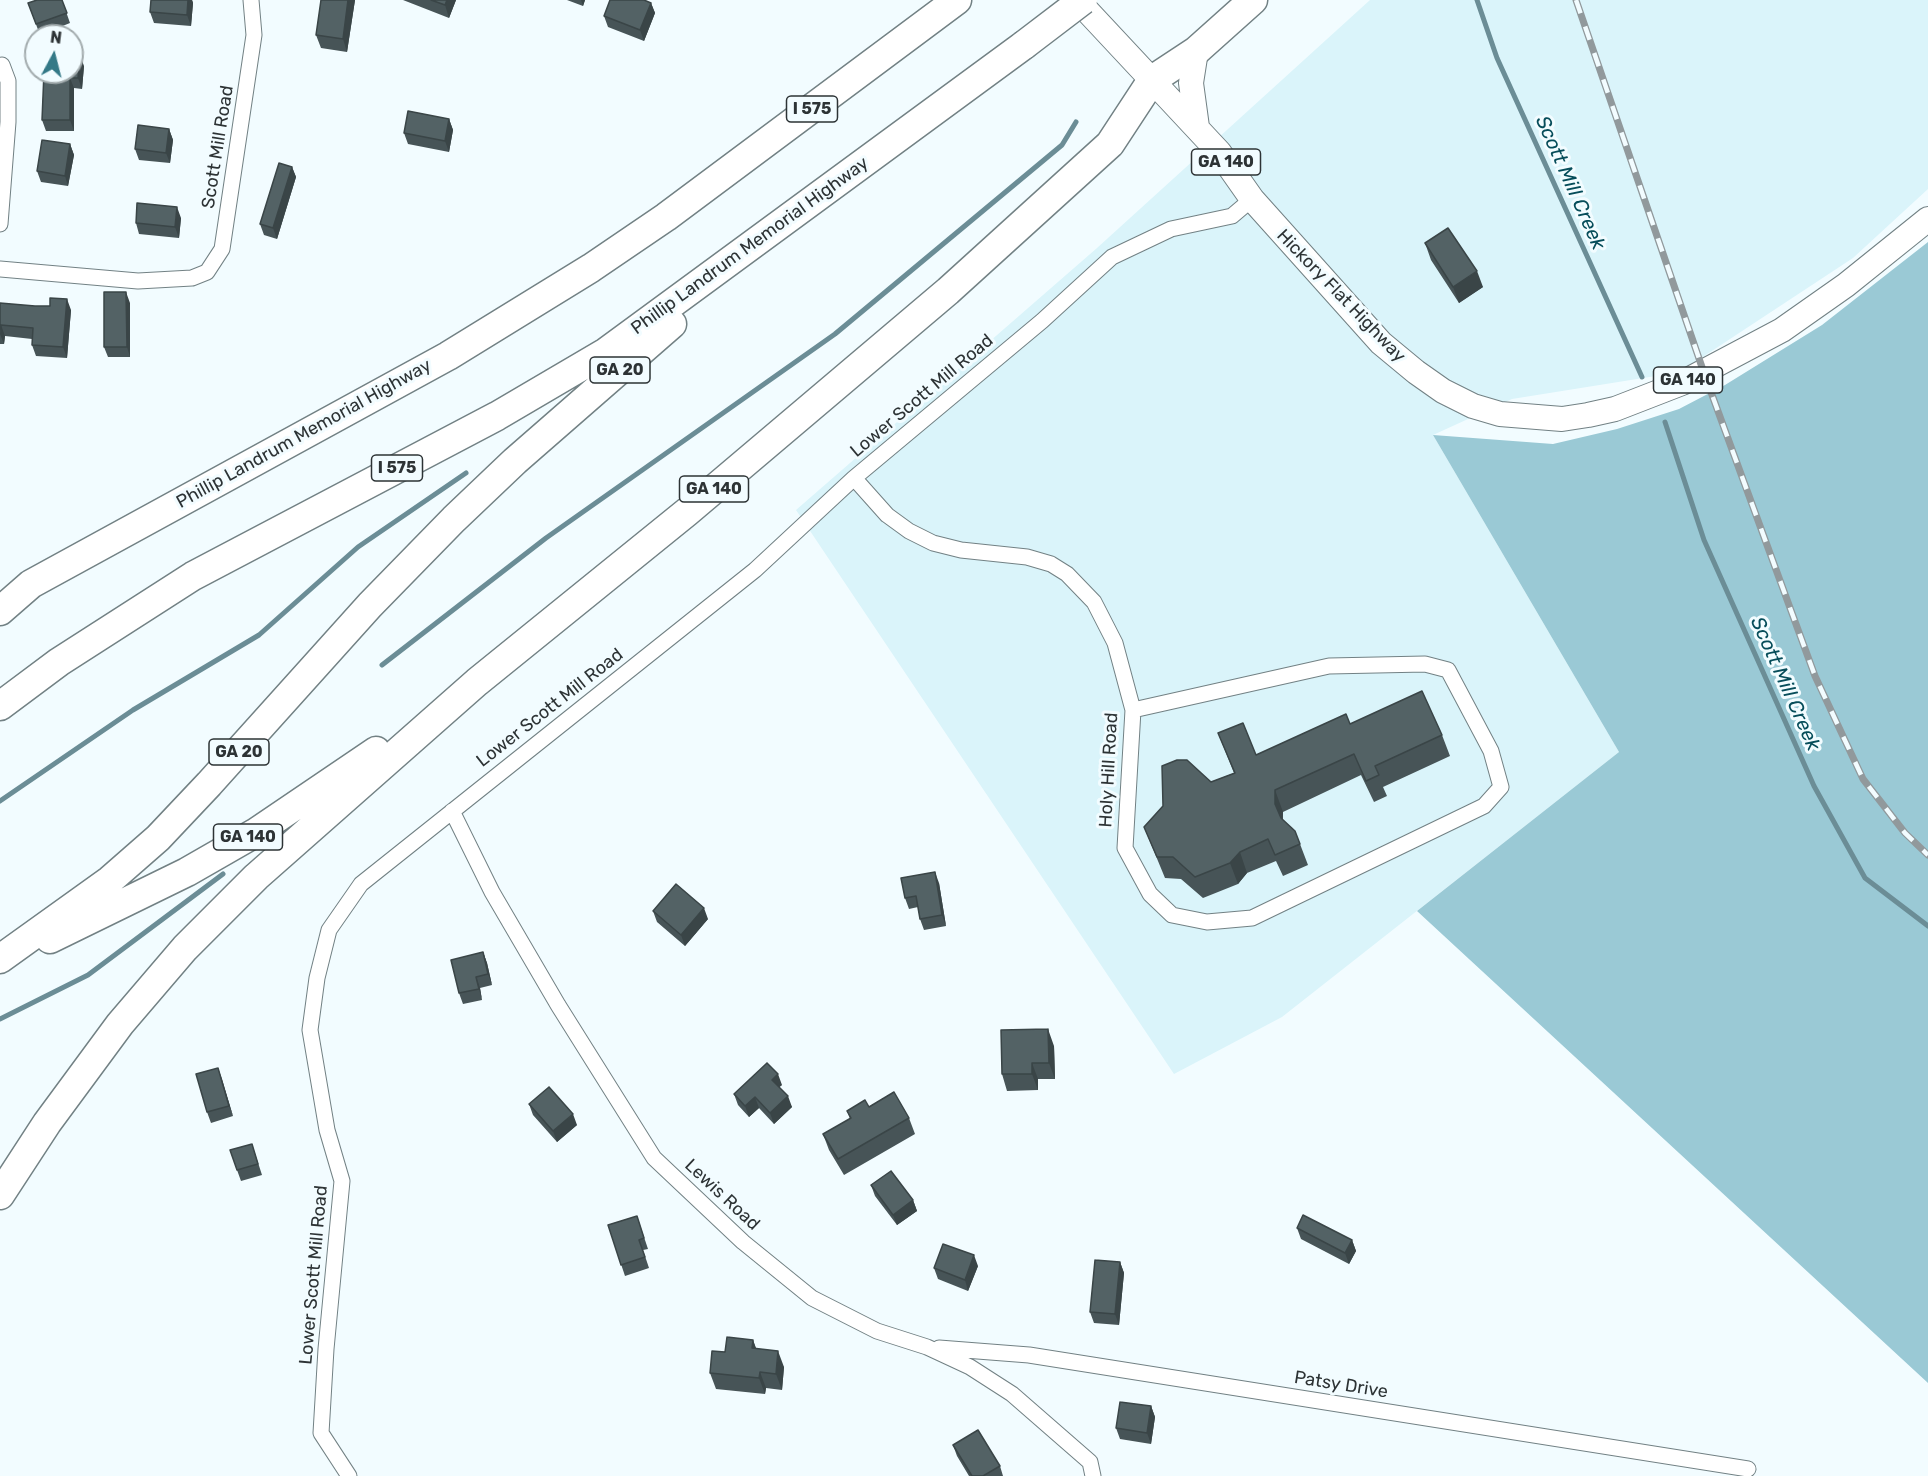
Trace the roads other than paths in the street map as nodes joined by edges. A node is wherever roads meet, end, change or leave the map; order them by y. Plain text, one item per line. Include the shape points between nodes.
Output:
1 (251, 0) edge
2 (957, 0) edge
3 (1077, 0) edge
4 (1083, 0) edge
5 (1253, 0) edge
6 (1196, 51) junction
7 (2, 65) dead end
8 (1152, 80) junction
9 (1197, 127) junction
10 (1252, 200) junction
11 (1928, 219) edge
12 (787, 220) junction
13 (0, 224) edge
14 (0, 269) edge
15 (854, 478) junction
16 (31, 584) junction
17 (0, 599) edge
18 (0, 611) edge
19 (477, 682) junction
20 (0, 706) edge
21 (1133, 710) junction
22 (452, 811) junction
23 (0, 960) edge
24 (0, 1195) edge
25 (927, 1347) junction
26 (1748, 1468) dead end
27 (349, 1476) edge
28 (1093, 1476) edge

1 - 14 street, Scott Mill Road via 255,35 222,249 207,272 192,278 138,281
2 - 16 highway, Phillip Landrum Memorial Highway / I 575 via 666,217 562,287 396,385
3 - 8 main road, Hickory Flat Highway / GA 140
4 - 12 highway, Phillip Landrum Memorial Highway / I 575, bridge
5 - 6 highway
6 - 8 highway
6 - 9 main road via 1191,83
7 - 13 street via 8,81 9,123
8 - 9 main road, Hickory Flat Highway / GA 140
8 - 19 highway, GA 140 via 1110,144 948,291 687,512
9 - 10 main road, Hickory Flat Highway / GA 140
10 - 11 main road, Hickory Flat Highway / GA 140 via 1358,320 1416,372 1473,406 1536,418 1575,417 1615,409 1704,373 1816,307
10 - 15 street, Lower Scott Mill Road via 1232,216 1171,229 1112,257 1042,321
12 - 20 highway, Phillip Landrum Memorial Highway / I 575 via 606,352 497,416 193,576 59,662
12 - 23 highway, GA 20 via 454,519 370,605 158,838 110,880
15 - 21 street, Holy Hill Road via 887,515 933,543 1027,557 1067,574 1094,602 1105,621
15 - 22 street, Lower Scott Mill Road via 755,570
16 - 17 highway
16 - 18 highway, Phillip Landrum Memorial Highway / I 575
19 - 23 highway, GA 140 via 255,833 119,907
19 - 24 highway via 256,877 185,948 84,1071
21 - 21 street, Holy Hill Road via 1125,848 1150,894 1172,915 1207,922 1252,918 1484,806 1501,788 1491,751 1448,670 1425,664 1329,666
22 - 25 street, Lewis Road via 492,892 654,1158 743,1242 812,1298 877,1331
22 - 27 street, Lower Scott Mill Road via 361,884 329,930 317,978 310,1030 327,1130 342,1181 321,1433
25 - 26 street, Patsy Drive via 1029,1355
25 - 28 street, Lewis Road via 970,1367 1012,1394 1090,1462

